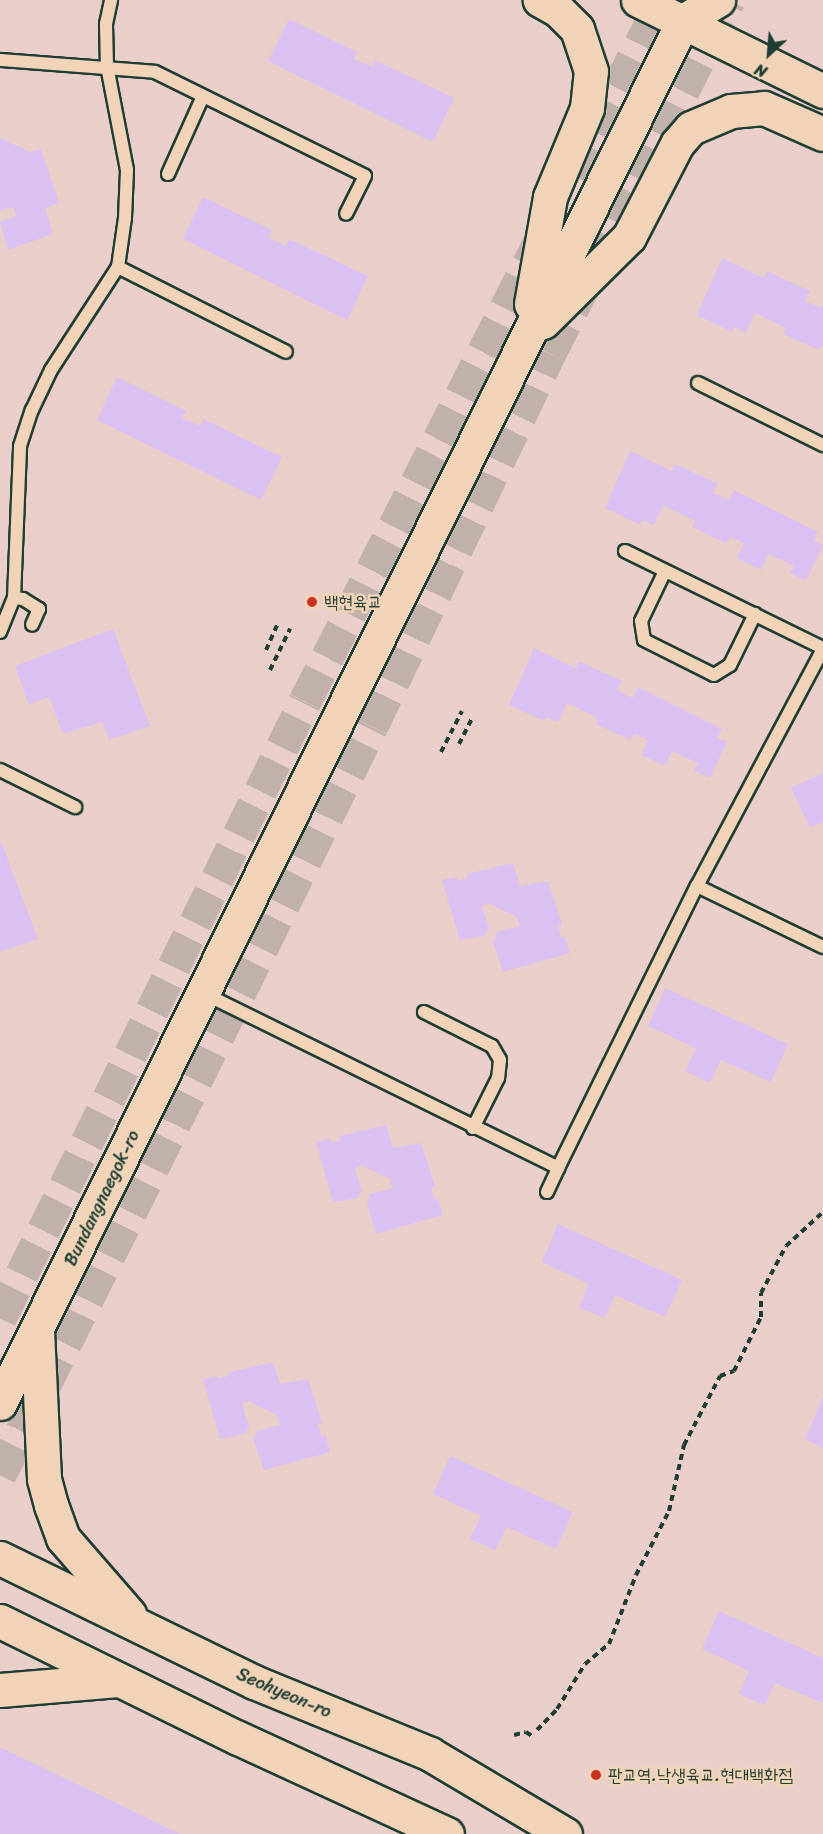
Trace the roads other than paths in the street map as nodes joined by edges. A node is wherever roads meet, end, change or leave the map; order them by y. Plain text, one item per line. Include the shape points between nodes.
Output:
1 (111, 0) edge
2 (540, 0) edge
3 (638, 0) edge
4 (718, 0) edge
5 (682, 11) edge
6 (0, 60) edge
7 (107, 66) junction
8 (823, 91) edge
9 (203, 96) junction
10 (823, 134) edge
11 (168, 174) dead end
12 (346, 214) dead end
13 (118, 267) junction
14 (525, 340) junction
15 (286, 352) dead end
16 (698, 383) dead end
17 (823, 444) edge
18 (625, 551) dead end
19 (665, 571) junction
20 (14, 598) junction
21 (754, 614) junction
22 (32, 625) dead end
23 (0, 632) edge
24 (823, 648) edge
25 (0, 770) edge
26 (75, 807) dead end
27 (698, 886) junction
28 (823, 947) edge
29 (204, 993) junction
30 (424, 1012) dead end
31 (473, 1128) junction
32 (558, 1168) junction
33 (546, 1192) dead end
34 (37, 1329) junction
35 (0, 1367) edge
36 (0, 1403) edge
37 (0, 1558) edge
38 (0, 1621) edge
39 (138, 1625) junction
40 (119, 1680) junction
41 (0, 1690) edge
42 (447, 1834) edge
43 (565, 1834) edge

1 - 7 lane via 106,24
2 - 14 main road via 558,10 577,29 591,71 587,108 550,197
3 - 5 main road
4 - 5 main road
5 - 8 main road
5 - 14 main road, Bundangnaegok-ro
6 - 7 lane
7 - 9 lane via 155,72
7 - 13 lane via 127,170
9 - 11 lane
9 - 12 lane via 365,176
10 - 14 main road via 764,108 731,111 690,128 677,144 629,237
13 - 15 lane
13 - 20 lane via 51,370 20,446
14 - 29 main road, Bundangnaegok-ro
16 - 17 lane
18 - 19 lane
19 - 21 lane
19 - 21 lane via 640,621 644,640 714,675 730,665
20 - 22 lane via 23,598 39,609
20 - 23 lane
21 - 24 lane
24 - 27 lane
25 - 26 lane
27 - 28 lane
27 - 32 lane
29 - 31 lane
29 - 34 main road, Bundangnaegok-ro
30 - 31 lane via 492,1046 500,1060 498,1078
31 - 32 lane
32 - 33 lane
34 - 35 main road
34 - 36 main road, Bundangnaegok-ro
34 - 39 main road via 44,1479 51,1505 63,1538
37 - 39 main road, Seohyeon-ro
38 - 40 main road
39 - 43 main road, Seohyeon-ro via 254,1682 430,1754
40 - 41 main road
40 - 42 main road

